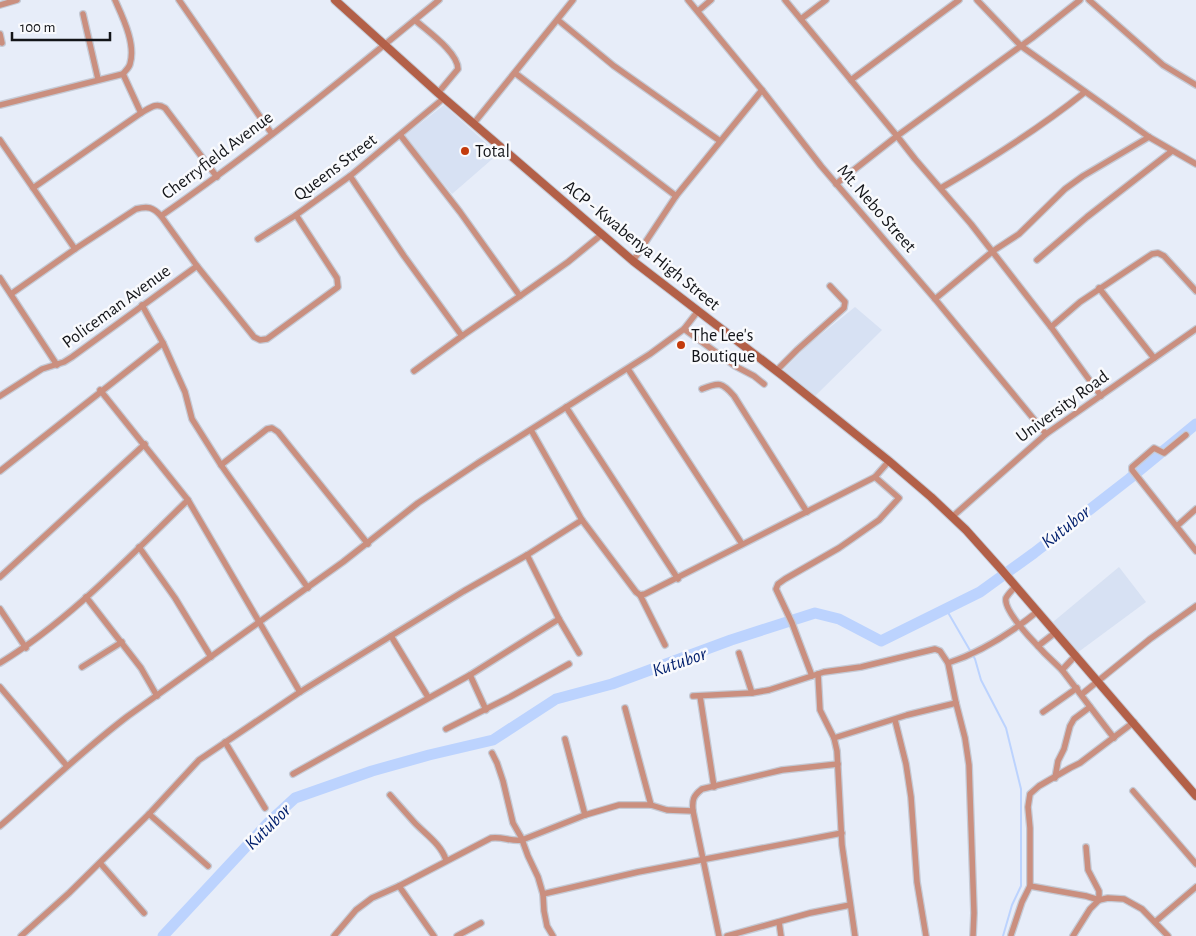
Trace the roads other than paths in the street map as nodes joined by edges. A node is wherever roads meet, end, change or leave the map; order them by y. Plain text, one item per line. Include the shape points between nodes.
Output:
1 (16, 0) edge
2 (115, 0) edge
3 (179, 0) edge
4 (334, 0) edge
5 (439, 0) edge
6 (573, 0) edge
7 (688, 0) edge
8 (711, 0) edge
9 (785, 0) edge
10 (826, 0) edge
11 (959, 0) edge
12 (977, 0) edge
13 (1080, 0) edge
14 (1089, 0) edge
15 (0, 4) edge
16 (698, 12) junction
17 (83, 14) dead end
18 (415, 20) junction
19 (558, 20) junction
20 (801, 20) junction
21 (0, 34) edge
22 (2, 43) dead end
23 (385, 44) junction
24 (1021, 46) junction
25 (515, 73) junction
26 (123, 74) junction
27 (98, 79) junction
28 (851, 80) junction
29 (1196, 85) edge
30 (762, 90) junction
31 (1085, 92) junction
32 (441, 95) junction
33 (0, 105) edge
34 (141, 113) junction
35 (474, 124) junction
36 (272, 134) junction
37 (401, 136) junction
38 (897, 136) junction
39 (1150, 137) junction
40 (0, 140) edge
41 (720, 141) junction
42 (1172, 150) junction
43 (1196, 164) edge
44 (350, 176) junction
45 (217, 177) junction
46 (836, 184) junction
47 (33, 188) junction
48 (941, 188) junction
49 (676, 196) junction
50 (296, 215) junction
51 (161, 216) junction
52 (601, 235) junction
53 (258, 239) dead end
54 (75, 249) junction
55 (993, 251) junction
56 (1037, 260) dead end
57 (633, 261) junction
58 (197, 266) junction
59 (0, 278) edge
60 (830, 286) dead end
61 (1099, 288) junction
62 (1196, 291) edge
63 (11, 294) junction
64 (520, 296) junction
65 (935, 299) junction
66 (142, 305) junction
67 (698, 311) junction
68 (1051, 327) junction
69 (684, 329) junction
70 (1196, 329) edge
71 (462, 336) junction
72 (163, 342) junction
73 (1154, 358) junction
74 (57, 365) junction
75 (628, 368) junction
76 (414, 371) dead end
77 (776, 371) junction
78 (764, 384) dead end
79 (702, 389) dead end
80 (100, 390) junction
81 (0, 396) edge
82 (1101, 396) junction
83 (566, 408) junction
84 (531, 430) junction
85 (1046, 434) junction
86 (1186, 435) dead end
87 (145, 444) junction
88 (889, 461) junction
89 (221, 466) junction
90 (0, 471) edge
91 (875, 477) junction
92 (188, 500) junction
93 (1196, 509) edge
94 (807, 512) junction
95 (952, 517) junction
96 (582, 520) junction
97 (1177, 526) junction
98 (368, 544) junction
99 (742, 544) junction
100 (139, 547) junction
101 (1196, 551) edge
102 (527, 555) junction
103 (0, 577) edge
104 (678, 579) junction
105 (1016, 586) junction
106 (308, 588) junction
107 (640, 595) junction
108 (86, 597) junction
109 (1196, 606) edge
110 (0, 609) edge
111 (1038, 611) junction
112 (559, 619) junction
113 (258, 622) junction
114 (1020, 626) junction
115 (1056, 632) junction
116 (391, 636) junction
117 (122, 642) junction
118 (665, 645) dead end
119 (1038, 646) junction
120 (26, 648) junction
121 (579, 653) dead end
122 (739, 653) dead end
123 (1076, 655) junction
124 (211, 657) junction
125 (948, 663) junction
126 (0, 664) edge
127 (569, 664) dead end
128 (82, 666) dead end
129 (1062, 670) junction
130 (470, 675) junction
131 (815, 675) junction
132 (1097, 680) junction
133 (0, 688) edge
134 (1077, 688) junction
135 (300, 692) junction
136 (752, 693) junction
137 (1082, 694) junction
138 (157, 696) junction
139 (693, 696) dead end
140 (700, 696) junction
141 (428, 698) junction
142 (956, 703) junction
143 (1090, 707) junction
144 (625, 708) dead end
145 (486, 710) junction
146 (1043, 712) dead end
147 (895, 720) junction
148 (1134, 722) junction
149 (446, 729) dead end
150 (834, 738) junction
151 (1114, 738) junction
152 (565, 739) dead end
153 (225, 742) junction
154 (492, 753) dead end
155 (838, 764) junction
156 (67, 766) junction
157 (293, 774) dead end
158 (1055, 778) junction
159 (714, 787) junction
160 (1133, 791) dead end
161 (390, 795) dead end
162 (1196, 796) edge
163 (650, 805) junction
164 (265, 808) dead end
165 (693, 811) junction
166 (149, 814) junction
167 (585, 815) junction
168 (0, 826) edge
169 (842, 833) junction
170 (522, 840) junction
171 (1086, 847) dead end
172 (446, 860) junction
173 (704, 861) junction
174 (100, 862) junction
175 (1196, 864) edge
176 (208, 866) dead end
177 (399, 886) junction
178 (1030, 886) junction
179 (1196, 886) edge
180 (543, 894) junction
181 (1099, 900) junction
182 (850, 905) junction
183 (144, 913) dead end
184 (779, 922) junction
185 (1155, 922) junction
186 (482, 923) dead end
187 (336, 935) edge
188 (1011, 935) edge
189 (21, 936) edge
190 (434, 936) edge
191 (457, 936) edge
192 (553, 936) edge
193 (719, 936) edge
194 (727, 936) edge
195 (782, 936) edge
196 (855, 936) edge
197 (926, 936) edge
198 (973, 936) edge
199 (1073, 936) edge
200 (1168, 936) edge

1 - 15 street
2 - 26 street via 131,50 130,65
3 - 36 street
4 - 23 main road, ACP - Kwabenya High Street
5 - 18 street, Cherryfield Avenue
6 - 19 street
7 - 16 street, Mt. Nebo Street
8 - 16 street
9 - 20 street
10 - 20 street
11 - 28 street
12 - 24 street
13 - 24 street
14 - 29 street via 1163,65
16 - 30 street, Mt. Nebo Street
17 - 27 street
18 - 23 street, Cherryfield Avenue
18 - 32 street, Queens Street via 452,53 458,63 458,69
19 - 25 street
19 - 41 street via 614,66
20 - 28 street
21 - 22 street
23 - 32 main road, ACP - Kwabenya High Street
23 - 36 street, Cherryfield Avenue
24 - 31 street
24 - 38 street
25 - 35 street
25 - 49 street
26 - 27 street
26 - 34 street
27 - 33 street
28 - 38 street
30 - 41 street
30 - 46 street, Mt. Nebo Street
31 - 39 street
31 - 48 street via 1053,117
32 - 35 main road, ACP - Kwabenya High Street
32 - 37 street, Queens Street
34 - 45 street via 154,105 165,108
34 - 47 street
35 - 52 main road, ACP - Kwabenya High Street
36 - 45 street, Cherryfield Avenue
37 - 44 street, Queens Street
37 - 64 street
38 - 46 street
38 - 48 street
39 - 42 street
39 - 55 street via 1077,180 1019,234
40 - 47 street
41 - 49 street
42 - 43 street
42 - 56 street
44 - 50 street, Queens Street
44 - 71 street
45 - 51 street, Cherryfield Avenue
46 - 65 street, Mt. Nebo Street
47 - 54 street
48 - 55 street
49 - 57 street
50 - 53 street
50 - 58 street, Queens Street via 337,278 338,287 267,339 254,337
51 - 54 street, Cherryfield Avenue via 146,206 136,209
51 - 58 street, Queens Street
52 - 57 main road, ACP - Kwabenya High Street
52 - 64 street
54 - 63 street, Cherryfield Avenue
55 - 65 street
55 - 68 street
57 - 67 main road, ACP - Kwabenya High Street
58 - 66 street, Policeman Avenue
59 - 63 street
60 - 77 street via 845,302 844,308
61 - 62 street via 1158,253
61 - 68 street
61 - 73 street
63 - 74 street
64 - 71 street
65 - 85 street, Mt. Nebo Street
66 - 72 street
66 - 74 street, Policeman Avenue
67 - 69 street
67 - 77 main road, ACP - Kwabenya High Street
68 - 82 street
69 - 75 street
69 - 78 street
70 - 73 street, University Road
71 - 76 street
72 - 80 street
72 - 89 street via 185,392 192,419
73 - 82 street, University Road
74 - 81 street, Policeman Avenue via 42,369
75 - 83 street
75 - 99 street
77 - 88 main road, ACP - Kwabenya High Street
79 - 94 street via 719,384 734,396
80 - 87 street
80 - 90 street
82 - 85 street, University Road
83 - 84 street
83 - 104 street
84 - 96 street
84 - 98 street via 418,503
85 - 95 street, University Road
86 - 97 street via 1164,453 1154,448 1132,467
87 - 92 street
87 - 103 street
88 - 91 street
88 - 95 main road, ACP - Kwabenya High Street
89 - 98 street via 272,428
89 - 106 street
91 - 94 street
91 - 131 street via 899,498 879,520 778,584 776,589
92 - 100 street
92 - 113 street
93 - 97 street
94 - 99 street
95 - 105 main road, ACP - Kwabenya High Street
96 - 102 street
96 - 107 street
97 - 101 street
98 - 106 street
99 - 104 street
100 - 108 street
100 - 124 street
102 - 112 street
102 - 116 street
104 - 107 street
105 - 111 main road, ACP - Kwabenya High Street
105 - 114 street via 1006,598 1006,606
106 - 113 street
107 - 118 street
108 - 117 street
108 - 120 street
109 - 132 street
110 - 120 street
111 - 114 street
111 - 115 main road, ACP - Kwabenya High Street
112 - 121 street
112 - 130 street
113 - 124 street
113 - 135 street
114 - 119 street
114 - 125 street via 967,657
115 - 119 street
115 - 123 main road, ACP - Kwabenya High Street
116 - 135 street
116 - 141 street
117 - 128 street
117 - 138 street
119 - 129 street
120 - 126 street
122 - 136 street
123 - 129 street
123 - 132 main road, ACP - Kwabenya High Street
124 - 138 street
125 - 131 street via 935,649
125 - 142 street
127 - 145 street
129 - 134 street
130 - 141 street
130 - 145 street
131 - 136 street
131 - 150 street via 820,710
132 - 137 street
132 - 148 main road, ACP - Kwabenya High Street
133 - 156 street
134 - 137 street
134 - 146 street
135 - 153 street
136 - 140 street
137 - 143 street
138 - 156 street
139 - 140 street
140 - 159 street
141 - 157 street
142 - 147 street
142 - 198 street via 969,765
143 - 151 street
143 - 158 street via 1074,718 1070,726
144 - 163 street
145 - 149 street
147 - 150 street
147 - 197 street via 911,797 917,882
148 - 151 street
148 - 162 main road, ACP - Kwabenya High Street
150 - 155 street
151 - 158 street
152 - 167 street
153 - 164 street
153 - 166 street via 199,760
154 - 170 street via 513,823
155 - 159 street via 782,770
155 - 169 street
156 - 168 street
158 - 178 street via 1034,790 1028,799
159 - 165 street via 696,794 692,799
160 - 175 street
161 - 172 street via 437,845
163 - 165 street via 667,810
163 - 167 street via 619,805
165 - 173 street
166 - 174 street
166 - 176 street
167 - 170 street
169 - 173 street
169 - 182 street
170 - 172 street via 499,836 491,838
170 - 180 street
171 - 181 street via 1088,870 1099,891
172 - 177 street
173 - 180 street
173 - 193 street
174 - 183 street
174 - 189 street
177 - 187 street via 372,898 356,910
177 - 190 street
178 - 181 street
178 - 188 street
179 - 185 street
180 - 192 street via 547,926
181 - 185 street via 1124,899 1142,909
181 - 199 street
182 - 184 street
182 - 196 street
184 - 194 street
184 - 195 street
185 - 200 street
186 - 191 street

